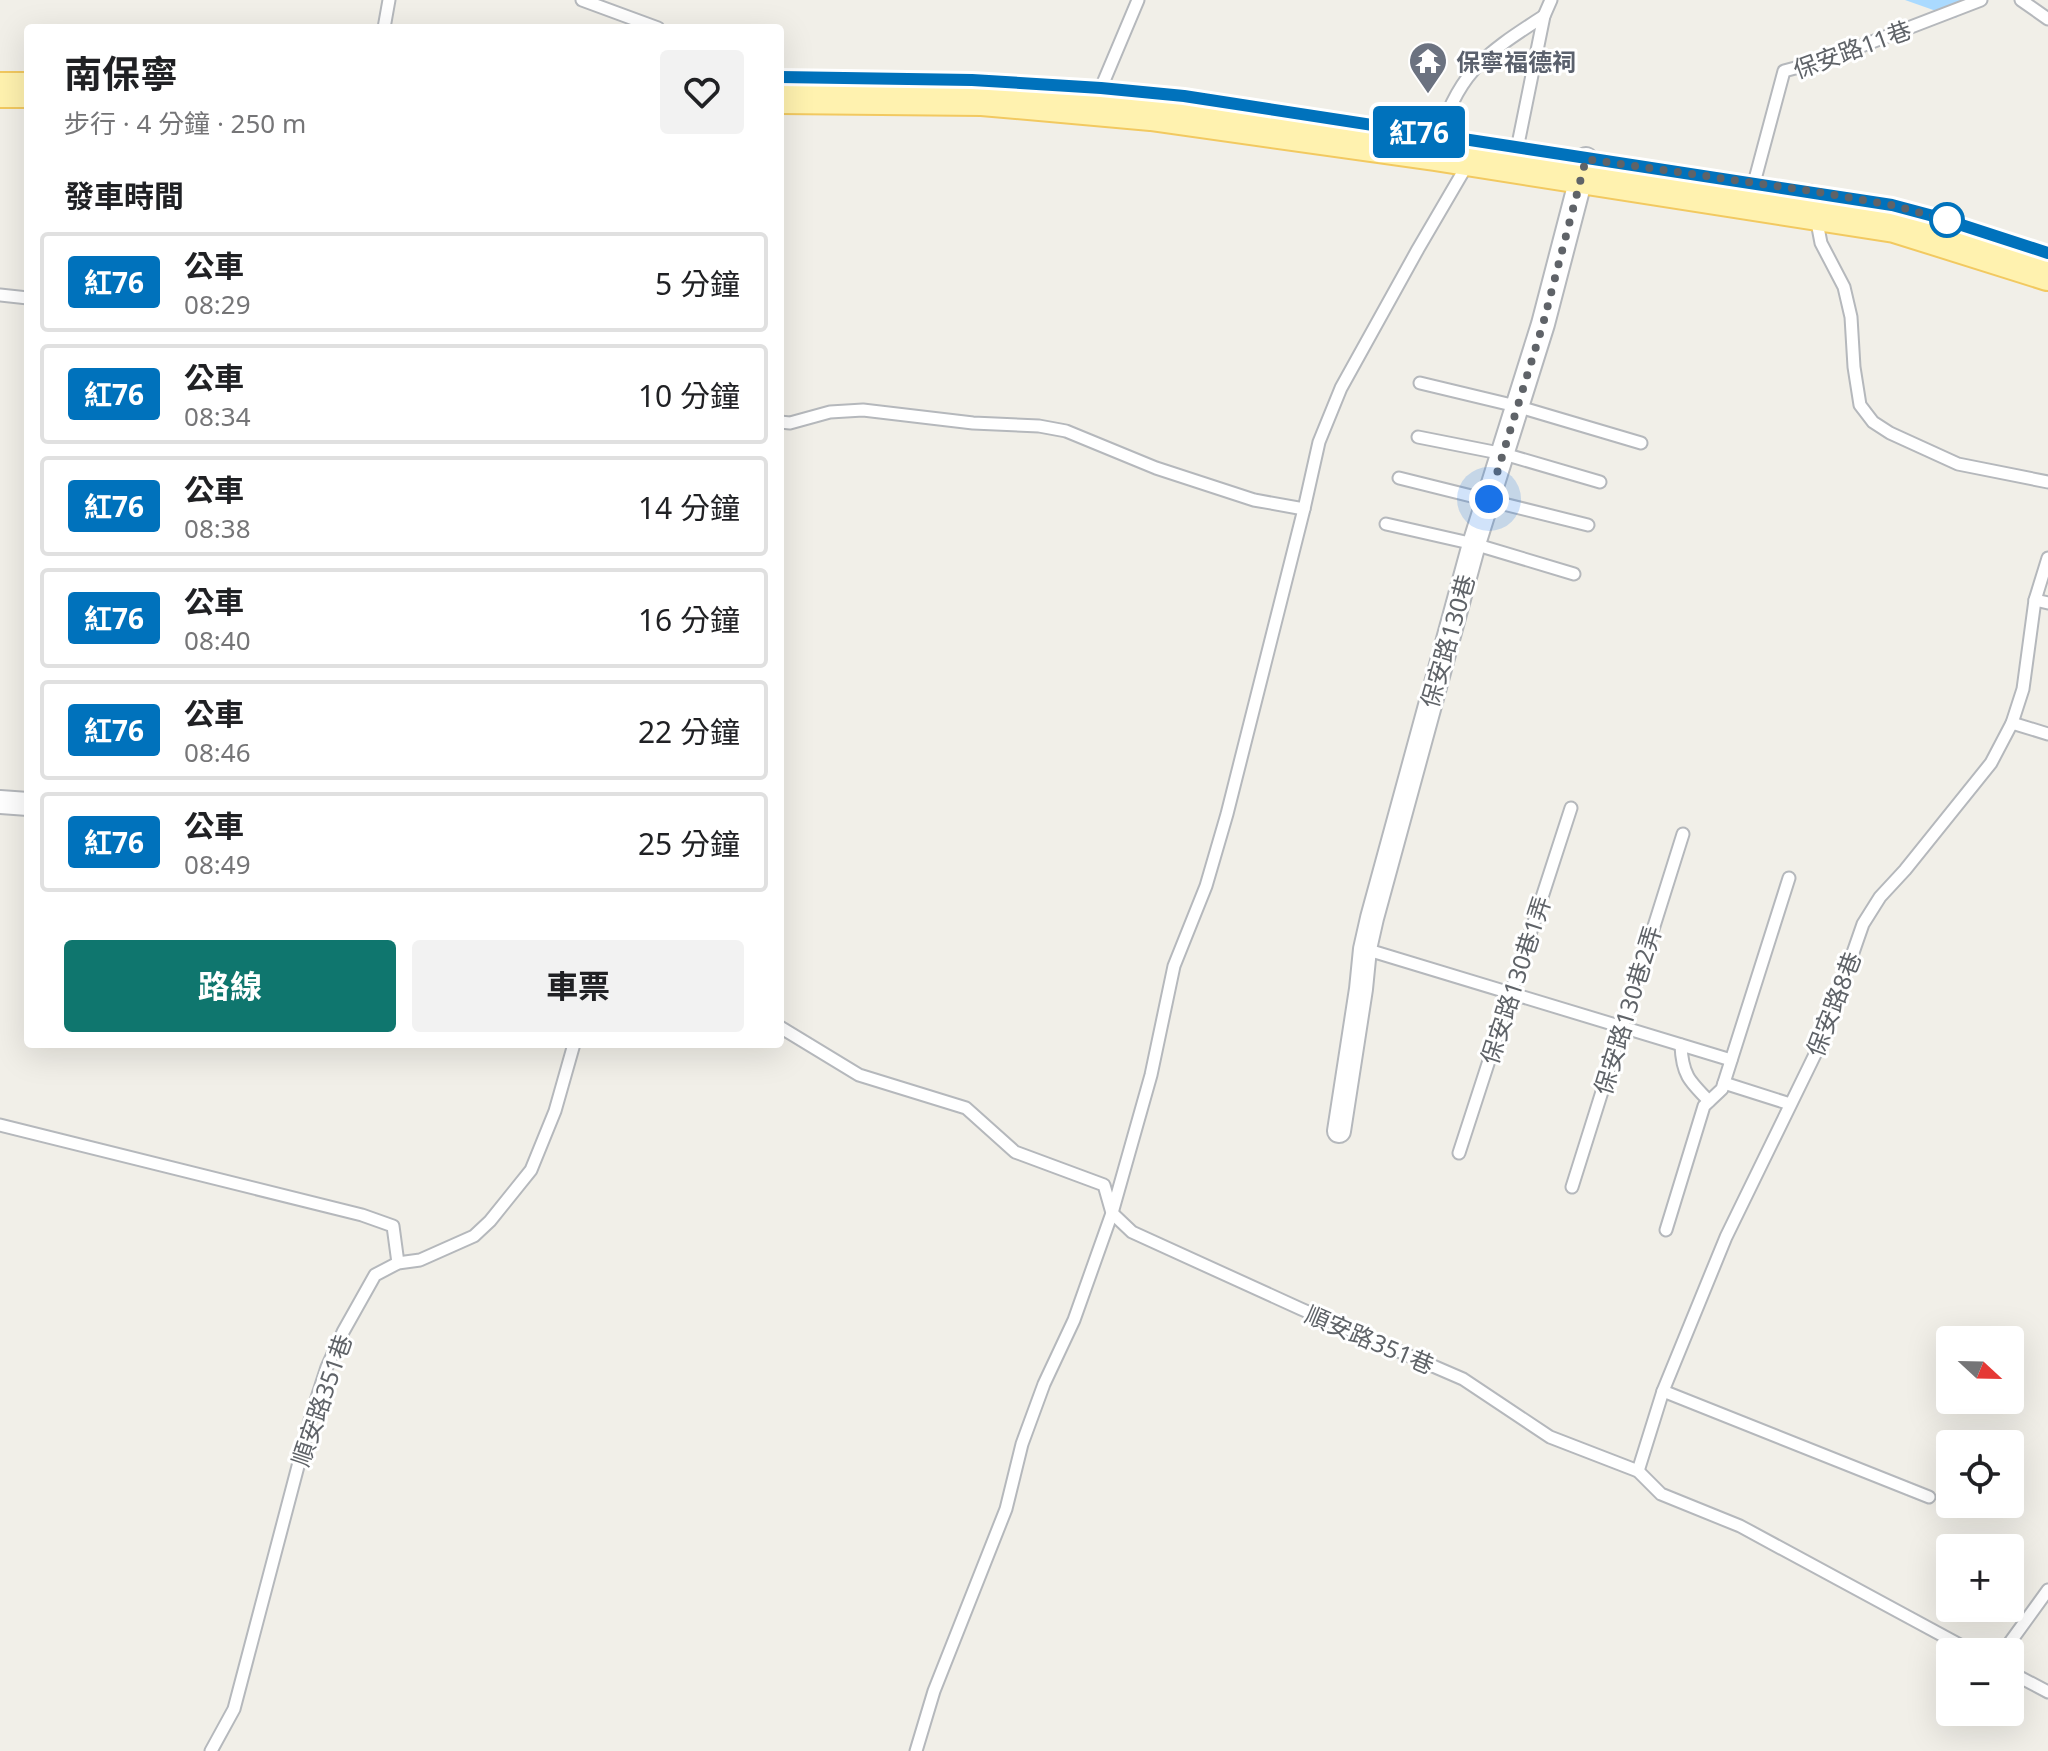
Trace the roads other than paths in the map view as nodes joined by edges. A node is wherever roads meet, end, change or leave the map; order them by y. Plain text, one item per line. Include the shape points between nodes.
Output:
1 (389, 0) edge
2 (582, 0) edge
3 (1138, 0) edge
4 (1551, 0) edge
5 (1981, 0) edge
6 (2021, 0) edge
7 (1544, 16) junction
8 (2048, 19) edge
9 (385, 24) edge
10 (647, 24) edge
11 (0, 67) edge
12 (24, 67) edge
13 (784, 77) edge
14 (1101, 88) junction
15 (0, 90) edge
16 (24, 90) edge
17 (784, 96) edge
18 (1437, 144) junction
19 (1517, 149) junction
20 (1473, 150) junction
21 (1584, 168) junction
22 (1754, 183) junction
23 (1812, 201) junction
24 (2048, 253) edge
25 (2048, 273) edge
26 (0, 295) edge
27 (24, 298) edge
28 (1420, 383) dead end
29 (1516, 406) junction
30 (784, 422) edge
31 (1418, 437) dead end
32 (1641, 443) dead end
33 (1504, 454) junction
34 (1399, 478) dead end
35 (1600, 482) dead end
36 (2048, 482) edge
37 (1489, 499) junction
38 (1304, 509) junction
39 (1386, 524) dead end
40 (1588, 525) dead end
41 (1474, 544) junction
42 (2048, 558) edge
43 (1574, 574) dead end
44 (2035, 600) junction
45 (2048, 603) edge
46 (2012, 723) junction
47 (2048, 734) edge
48 (0, 802) edge
49 (24, 804) edge
50 (1571, 808) dead end
51 (1683, 834) dead end
52 (1789, 878) dead end
53 (1365, 949) junction
54 (1511, 993) junction
55 (1622, 1027) junction
56 (784, 1029) edge
57 (1681, 1045) junction
58 (573, 1048) edge
59 (1731, 1060) junction
60 (1724, 1083) junction
61 (1709, 1101) junction
62 (1790, 1104) junction
63 (0, 1125) edge
64 (1339, 1131) dead end
65 (1459, 1153) dead end
66 (1572, 1187) dead end
67 (1112, 1213) junction
68 (1666, 1230) dead end
69 (398, 1263) junction
70 (1663, 1391) junction
71 (1638, 1471) junction
72 (1929, 1497) dead end
73 (2048, 1590) edge
74 (1947, 1638) edge
75 (2013, 1638) edge
76 (2024, 1679) edge
77 (2048, 1692) edge
78 (211, 1751) edge
79 (916, 1751) edge

1 - 9 lane
2 - 10 lane
3 - 14 lane
4 - 7 lane
5 - 22 lane, 保安路11巷 via 1784,71
6 - 8 lane
7 - 18 lane via 1473,68 1453,98
7 - 19 lane
11 - 12 main road
13 - 14 main road
14 - 18 main road via 1184,96
15 - 16 main road
17 - 18 main road via 982,98
18 - 20 main road
19 - 20 main road
19 - 21 main road
20 - 21 main road
20 - 38 lane via 1341,388 1319,442
21 - 22 main road
21 - 23 main road
21 - 29 street, 保安路130巷
22 - 23 main road
23 - 24 main road via 1922,213
23 - 25 main road
23 - 36 lane via 1821,243 1844,287 1860,405 1873,422 1958,464
26 - 27 lane
28 - 29 lane
29 - 32 lane
29 - 33 street, 保安路130巷
30 - 38 lane via 863,410 1039,426 1066,431 1254,500
31 - 33 lane
33 - 35 lane
33 - 37 street, 保安路130巷
34 - 37 lane
37 - 40 lane
37 - 41 street, 保安路130巷
38 - 67 lane via 1227,814 1174,966 1151,1075
39 - 41 lane
41 - 43 lane
41 - 53 street, 保安路130巷
42 - 44 lane, 保安路8巷
44 - 45 lane
44 - 46 lane, 保安路8巷 via 2023,689
46 - 47 lane
46 - 62 lane, 保安路8巷 via 1991,763 1863,924 1824,1036
48 - 49 street
50 - 54 lane, 保安路130巷1弄
51 - 55 lane, 保安路130巷2弄
52 - 59 lane
53 - 54 lane
53 - 64 street, 保安路130巷
54 - 55 lane
54 - 65 lane, 保安路130巷1弄
55 - 57 lane
55 - 66 lane, 保安路130巷2弄
56 - 67 lane, 順安路351巷 via 859,1075 966,1108 1015,1152 1104,1185
57 - 59 lane
57 - 61 lane via 1688,1080
58 - 69 lane, 順安路351巷 via 555,1111 531,1170 518,1187 474,1236 420,1260
59 - 60 lane
60 - 61 lane
60 - 62 lane
61 - 68 lane
62 - 70 lane, 保安路8巷 via 1726,1237
63 - 69 lane via 362,1215 393,1226
67 - 71 lane, 順安路351巷 via 1132,1232 1463,1379 1550,1437
67 - 79 lane via 1022,1444 1006,1509 934,1691
69 - 78 lane, 順安路351巷 via 375,1275 327,1367 234,1709
70 - 71 lane, 保安路8巷
70 - 72 lane
71 - 74 lane, 順安路351巷 via 1661,1494 1740,1526
73 - 75 lane
76 - 77 lane

